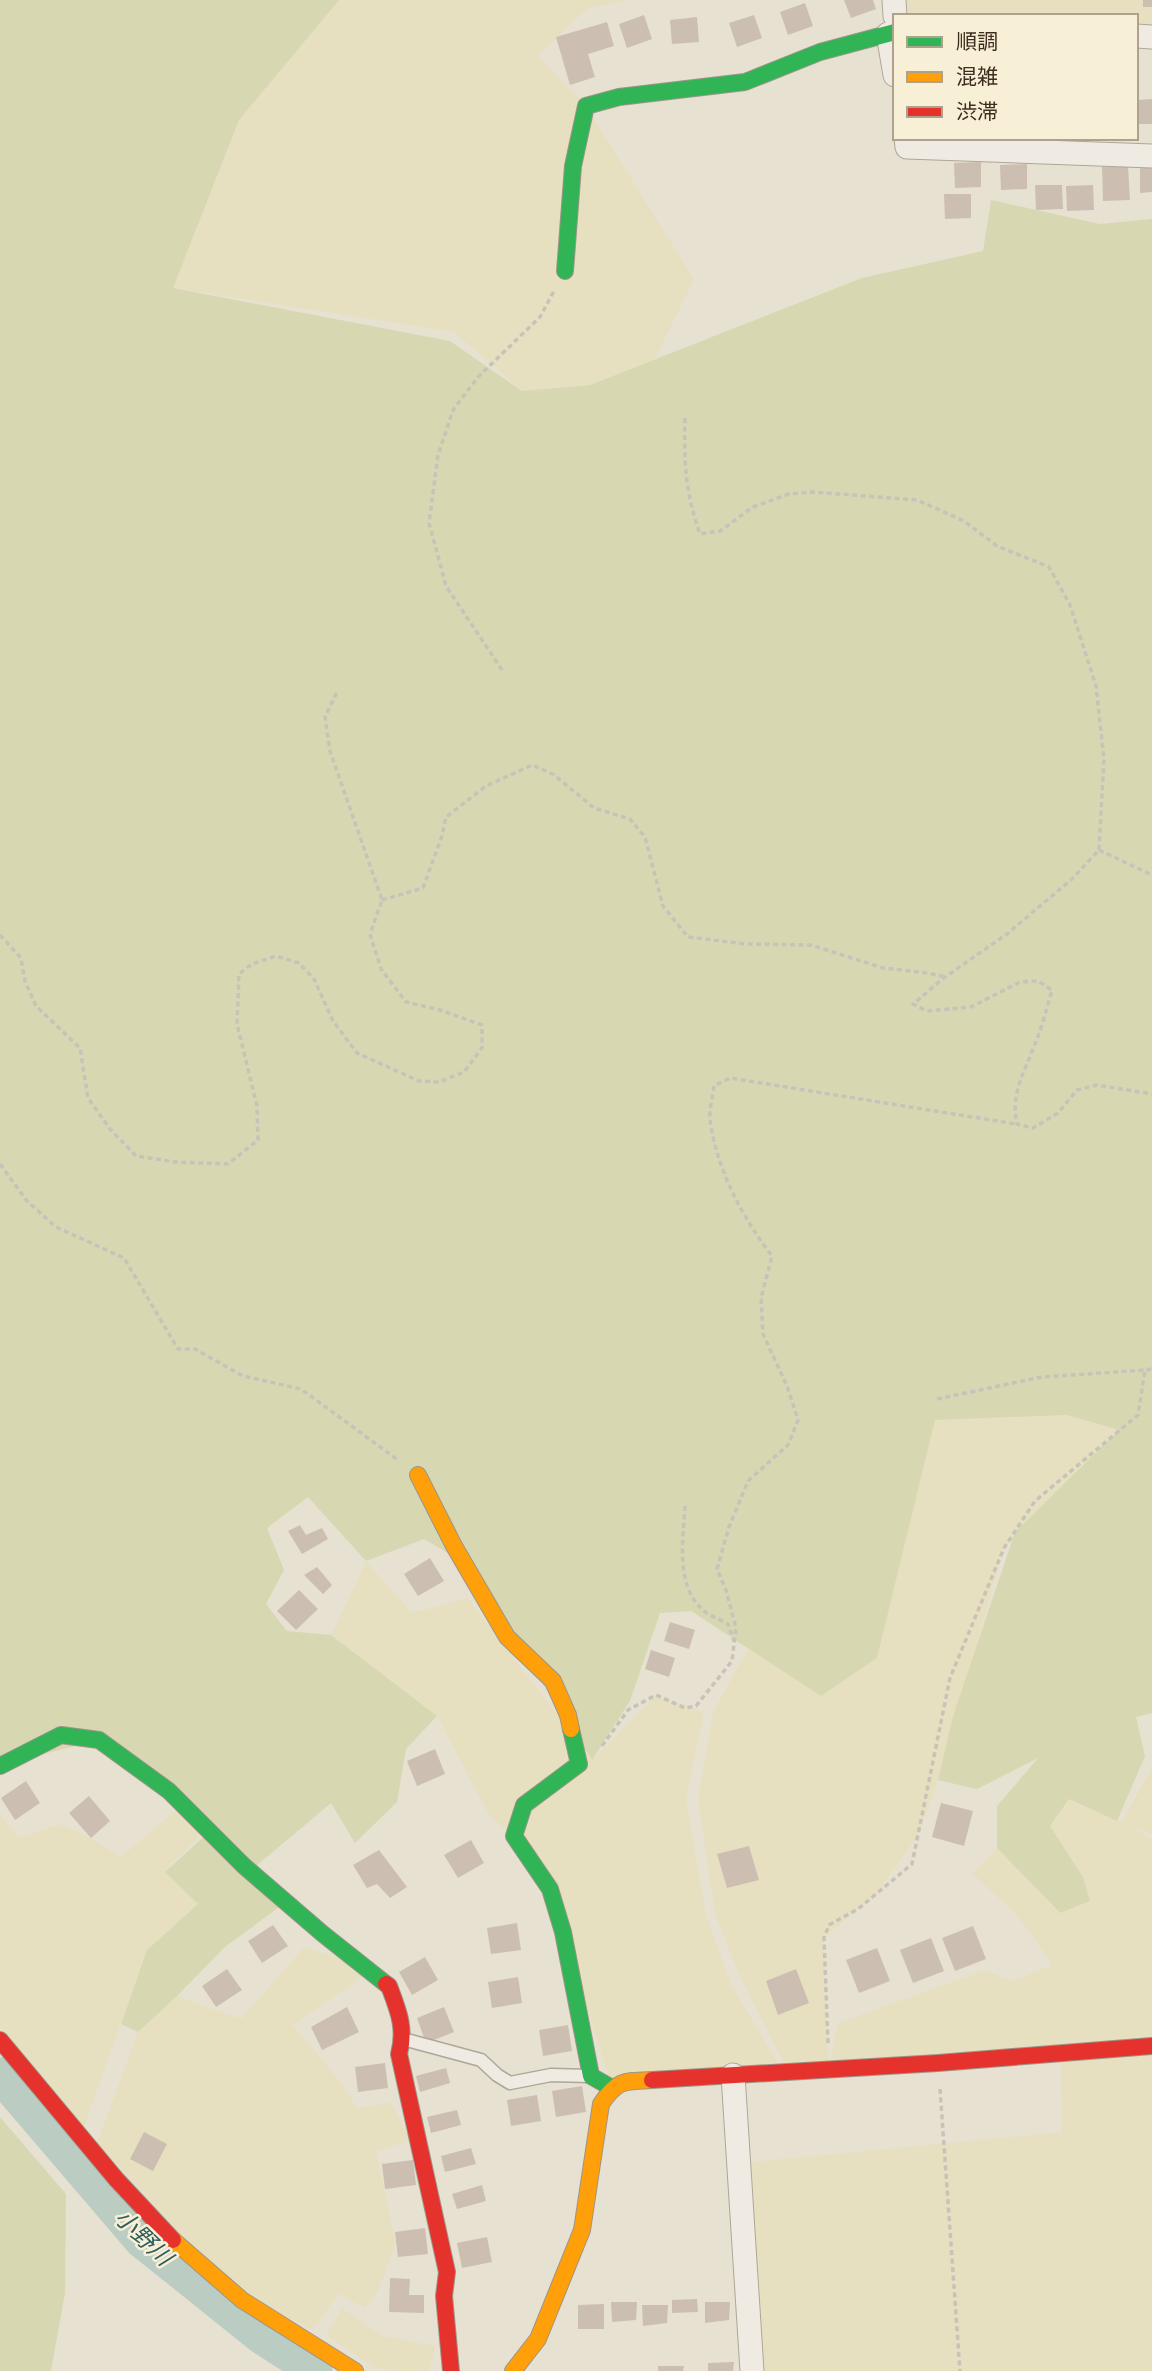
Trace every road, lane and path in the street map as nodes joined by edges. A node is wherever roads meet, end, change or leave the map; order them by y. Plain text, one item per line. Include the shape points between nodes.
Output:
1 (894, 0) edge
2 (892, 27) edge
3 (906, 140) edge
4 (1152, 156) edge
5 (565, 271) joint
6 (685, 418) dead end
7 (502, 670) dead end
8 (337, 692) dead end
9 (1098, 850) junction
10 (1152, 876) edge
11 (382, 900) junction
12 (0, 935) edge
13 (945, 977) junction
14 (1152, 1094) edge
15 (1017, 1124) junction
16 (0, 1164) edge
17 (1152, 1369) edge
18 (1145, 1370) junction
19 (937, 1399) dead end
20 (418, 1475) joint
21 (685, 1506) dead end
22 (735, 1643) junction
23 (579, 1764) junction
24 (0, 1766) edge
25 (403, 2039) junction
26 (0, 2040) edge
27 (1152, 2046) edge
28 (938, 2063) junction
29 (829, 2070) junction
30 (733, 2075) junction
31 (591, 2076) junction
32 (612, 2088) junction
33 (355, 2371) edge
34 (451, 2371) edge
35 (513, 2371) edge
36 (752, 2371) edge
37 (960, 2371) edge

1 - 2 street
2 - 5 street via 745,82 619,97 586,106 573,166
3 - 4 street via 908,147
5 - 7 path via 540,317 478,377 453,410 438,455 429,523 446,586
6 - 9 path via 684,470 700,534 720,531 753,507 789,494 917,500 964,521 997,546 1049,567 1070,605 1096,686 1104,759
8 - 11 path via 325,717 330,751
9 - 10 path
9 - 13 path via 1017,926
11 - 12 path via 370,934 381,969 406,1002 482,1025 482,1048 464,1072 439,1082 419,1081 357,1053 333,1021 314,979 299,963 276,956 252,964 239,974 237,1024 257,1106 258,1140 228,1164 136,1156 88,1098 79,1048 36,1006 21,958
11 - 13 path via 423,888 446,817 486,786 532,765 553,774 594,808 630,819 645,837 663,906 688,937 811,945 883,968
13 - 15 path via 913,1004 927,1011 971,1007 1020,982 1038,981 1052,990 1019,1080 1014,1111
14 - 15 path via 1097,1085 1077,1090 1058,1113 1033,1128
15 - 22 path via 730,1078 714,1086 709,1116 723,1170 753,1232 772,1256 761,1298 763,1334 798,1420 788,1445 748,1481 717,1569 736,1628
16 - 20 path via 26,1201 56,1227 124,1258 178,1349 195,1349 243,1376 302,1390
17 - 18 path
18 - 19 path via 1042,1377
18 - 29 path via 1138,1415 1035,1501 1004,1548 950,1678 912,1864 858,1909 830,1925 824,1938
20 - 23 street via 507,1637 552,1681 568,1715
21 - 22 path via 681,1561 692,1595 704,1610 728,1624
22 - 23 path via 732,1661 696,1706 685,1707 656,1695 628,1710 592,1760
23 - 31 street via 524,1805 514,1836 550,1889
24 - 25 street via 61,1735 99,1740 169,1791 244,1866 389,1986
25 - 31 lane via 481,2060 510,2083 551,2075
25 - 34 street via 399,2054 447,2273 444,2295
26 - 33 street via 176,2243 242,2300
27 - 28 street
28 - 29 street
28 - 37 path
29 - 30 street
30 - 32 street via 628,2081
30 - 36 street
31 - 32 street
32 - 35 street via 601,2104 582,2230 538,2339

